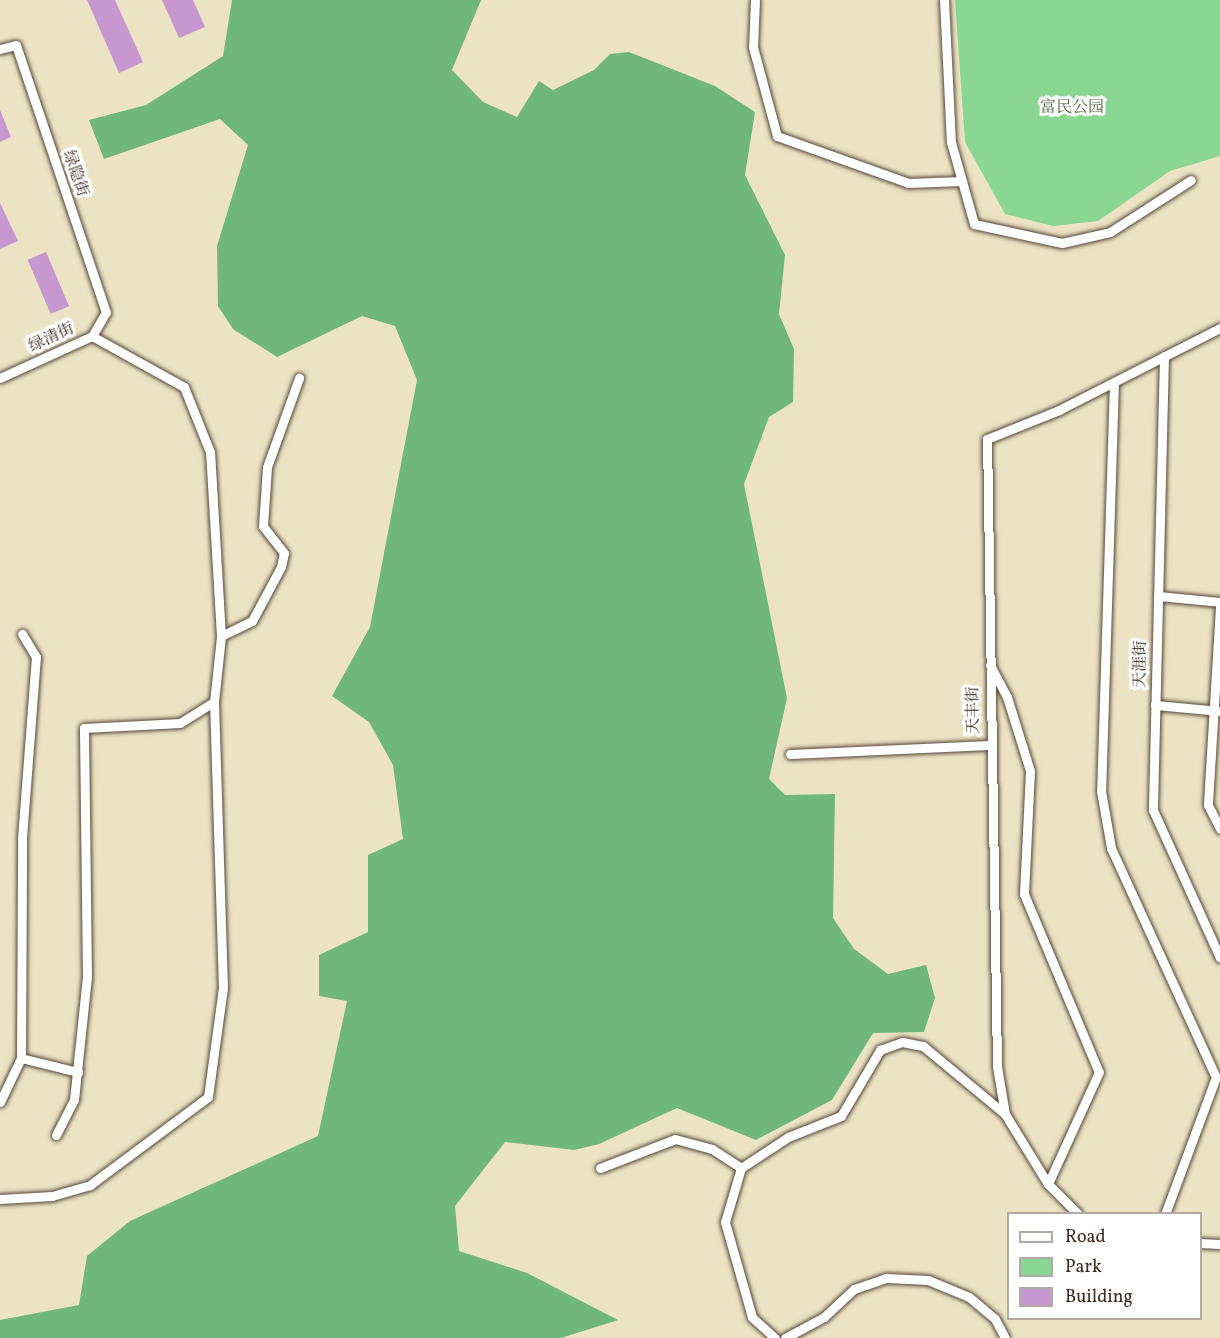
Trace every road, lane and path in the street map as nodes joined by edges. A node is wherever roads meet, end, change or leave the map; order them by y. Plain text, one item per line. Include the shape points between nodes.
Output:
1 (755, 0) edge
2 (944, 0) edge
3 (0, 49) edge
4 (1191, 180) dead end
5 (962, 181) junction
6 (106, 312) joint
7 (1220, 328) edge
8 (92, 336) junction
9 (1164, 356) junction
10 (0, 378) edge
11 (299, 378) dead end
12 (1114, 382) junction
13 (1158, 596) junction
14 (1220, 602) edge
15 (1220, 607) edge
16 (22, 634) dead end
17 (221, 636) junction
18 (988, 663) junction
19 (214, 702) junction
20 (1155, 705) junction
21 (1217, 711) edge
22 (990, 745) junction
23 (790, 754) dead end
24 (1220, 829) edge
25 (1217, 942) edge
26 (1220, 958) edge
27 (21, 1058) junction
28 (78, 1072) junction
29 (1218, 1078) edge
30 (0, 1101) edge
31 (1005, 1114) junction
32 (56, 1135) dead end
33 (600, 1168) dead end
34 (741, 1168) junction
35 (1048, 1184) junction
36 (0, 1199) edge
37 (1076, 1212) edge
38 (1166, 1212) edge
39 (1202, 1242) edge
40 (1220, 1244) edge
41 (775, 1338) edge
42 (785, 1338) edge
43 (1005, 1338) edge

1 - 5 street via 753,47 777,136 908,183
2 - 5 street via 951,142
3 - 6 street, 绿隐街 via 16,45
4 - 5 street via 1110,232 1062,243 974,224
6 - 8 street, 绿清街
7 - 9 street, 天丰街
8 - 10 street, 绿清街
8 - 17 street via 184,387 196,413 210,452
9 - 12 street, 天丰街
9 - 13 street, 天涯街
11 - 17 street via 267,467 263,526 284,553 280,567 252,621
12 - 18 street, 天丰街 via 987,439
12 - 29 street via 1101,791 1111,848
13 - 14 street
13 - 20 street, 天涯街
15 - 21 street
16 - 27 street via 36,657 22,838
17 - 19 street
18 - 22 street, 天丰街
18 - 35 street via 1007,697 1030,771 1024,894 1099,1072
19 - 28 street via 180,723 84,728 87,977
19 - 36 street via 223,988 208,1097 90,1185 52,1196
20 - 21 street
20 - 25 street, 天涯街 via 1153,810
21 - 24 street via 1208,805
22 - 23 street
22 - 31 street, 天丰街 via 997,1066
25 - 26 street, 天涯街
27 - 28 street
27 - 30 street
28 - 32 street via 74,1100
29 - 38 street
31 - 34 street via 923,1046 902,1042 880,1050 841,1116 788,1137
31 - 35 street, 天丰街
33 - 34 street via 675,1139 712,1149
34 - 41 street via 725,1222 752,1317
35 - 37 street, 天丰街
39 - 40 street
42 - 43 street via 824,1317 854,1289 886,1278 928,1280 969,1297 995,1319

